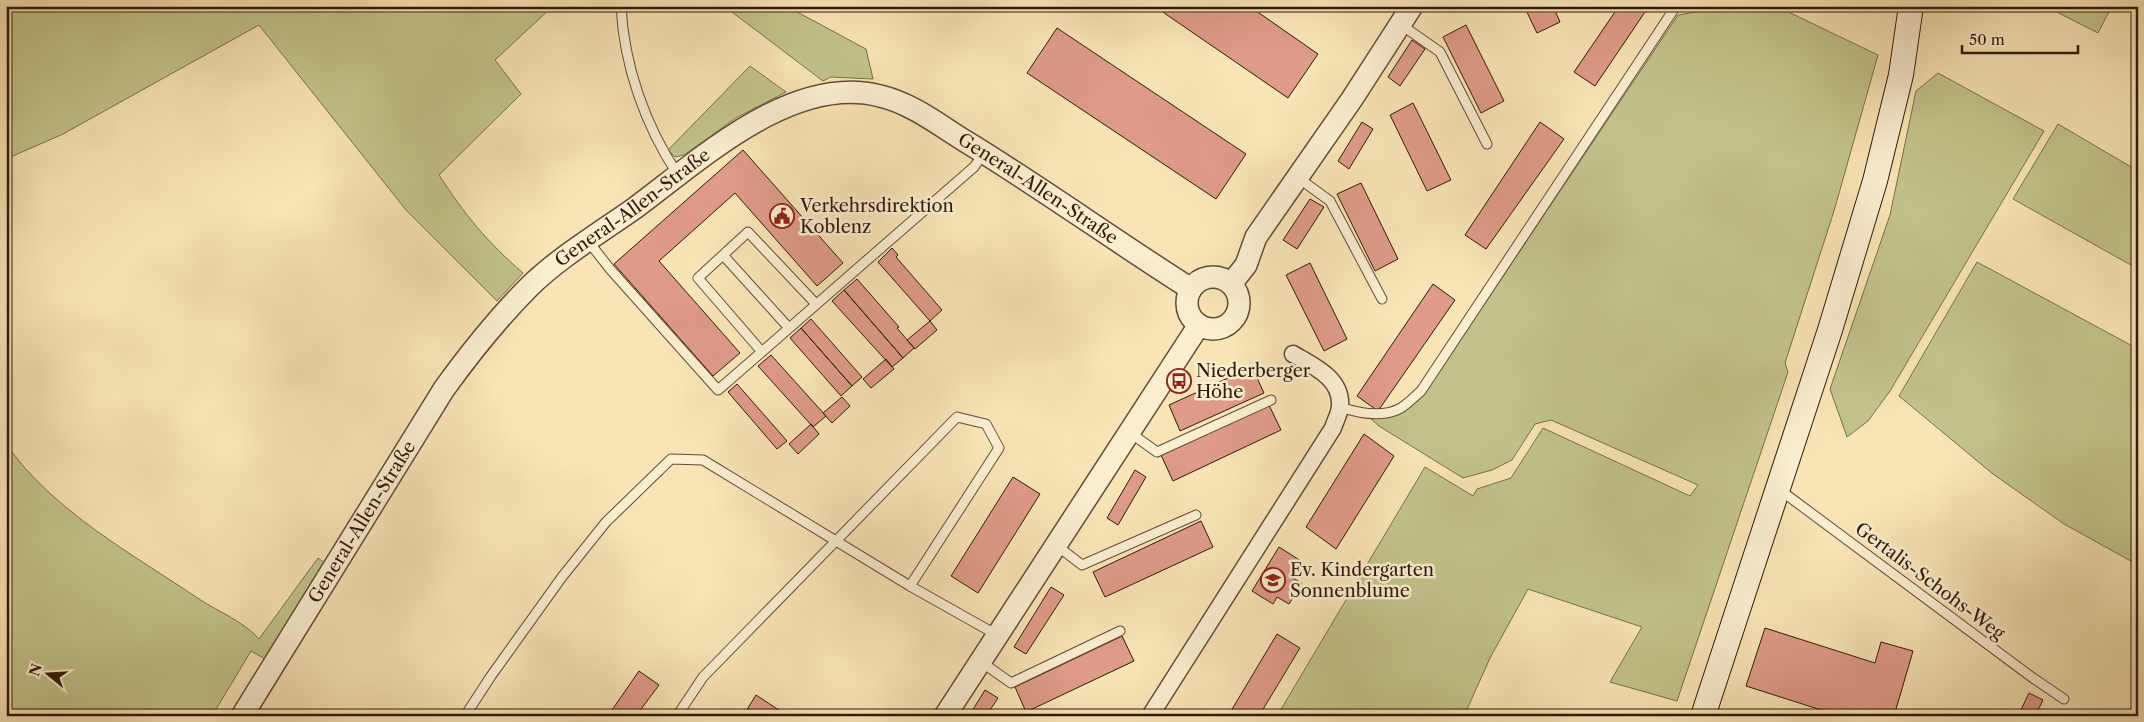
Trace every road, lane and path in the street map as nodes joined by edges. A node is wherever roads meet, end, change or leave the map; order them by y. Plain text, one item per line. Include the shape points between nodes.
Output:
1 (621, 6) edge
2 (1412, 6) edge
3 (1676, 6) edge
4 (1911, 6) edge
5 (1400, 24) junction
6 (1487, 144) dead end
7 (984, 153) junction
8 (678, 176) junction
9 (1297, 177) junction
10 (588, 241) junction
11 (722, 255) junction
12 (1226, 281) junction
13 (1191, 289) junction
14 (1382, 299) dead end
15 (816, 304) junction
16 (1199, 325) junction
17 (788, 328) junction
18 (762, 352) junction
19 (1293, 354) dead end
20 (1271, 400) dead end
21 (1340, 407) junction
22 (1129, 432) junction
23 (1778, 488) junction
24 (1196, 515) dead end
25 (836, 542) junction
26 (1056, 545) junction
27 (910, 586) junction
28 (1120, 631) dead end
29 (997, 636) junction
30 (980, 661) junction
31 (2064, 699) dead end
32 (242, 716) edge
33 (465, 716) edge
34 (677, 716) edge
35 (945, 716) edge
36 (1150, 716) edge
37 (1703, 716) edge

1 - 8 lane via 624,42 650,126
2 - 5 street
3 - 21 lane via 1421,392 1398,409 1389,411 1371,414
4 - 23 main road via 1901,75 1875,181
5 - 6 lane via 1440,52
5 - 9 street
7 - 8 street, General-Allen-Straße via 901,104 881,96 843,93 796,103 758,120
7 - 13 street, General-Allen-Straße
7 - 15 lane via 974,167
8 - 10 street, General-Allen-Straße
9 - 12 street via 1256,237 1246,265
9 - 14 lane via 1330,201
10 - 18 lane via 718,390
10 - 32 street, General-Allen-Straße via 531,285 475,346 410,442
11 - 15 lane via 748,232
11 - 17 lane
11 - 18 lane via 698,278
12 - 13 street via 1204,278
12 - 16 street via 1239,297 1234,319 1221,328
13 - 16 street via 1188,311
15 - 17 lane
16 - 22 street
17 - 18 lane
19 - 21 street via 1328,376 1339,395
20 - 22 lane via 1157,452
21 - 36 street via 1333,428
22 - 26 street
23 - 31 lane, Gertalis-Schohs-Weg
23 - 37 main road
24 - 26 lane via 1082,565
25 - 27 lane
25 - 27 lane via 957,417 986,424 999,448
25 - 33 lane via 703,460 671,459 606,522 496,668
25 - 34 lane via 703,677
26 - 29 street
27 - 29 lane
28 - 30 lane via 1011,683
29 - 30 street
30 - 35 street

